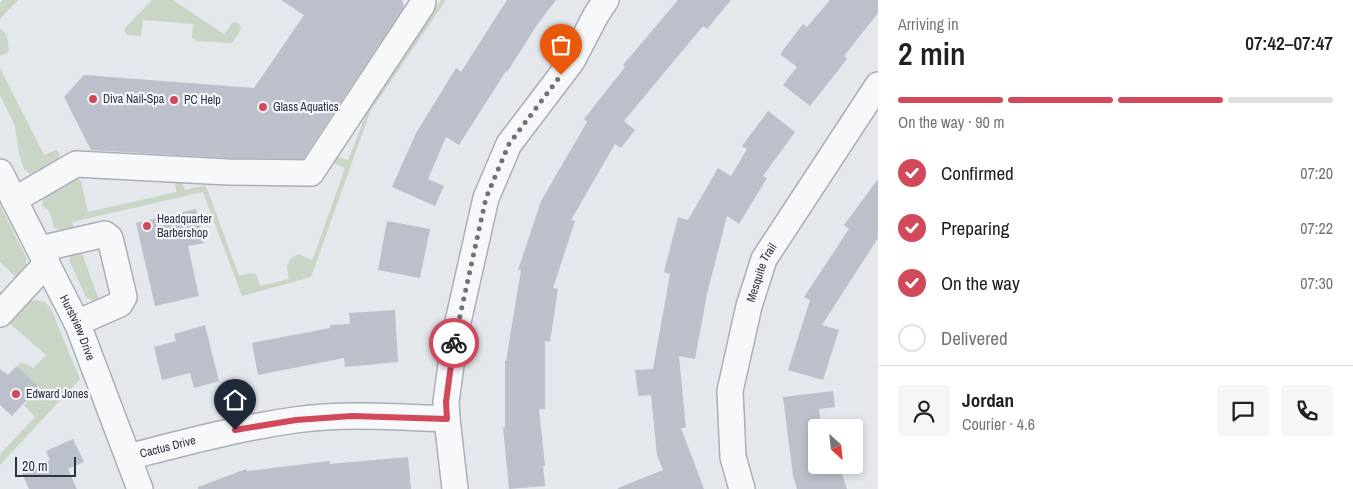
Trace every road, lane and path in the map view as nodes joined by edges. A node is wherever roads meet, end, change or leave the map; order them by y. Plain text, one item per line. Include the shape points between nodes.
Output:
1 (423, 0) edge
2 (606, 0) edge
3 (878, 85) edge
4 (0, 172) edge
5 (14, 200) junction
6 (43, 256) junction
7 (0, 314) edge
8 (77, 323) junction
9 (447, 419) junction
10 (128, 457) junction
11 (140, 489) edge
12 (455, 489) edge
13 (742, 489) edge

1 - 5 street via 311,173 76,164
2 - 9 street via 572,61 509,144 486,198 455,335 446,402
3 - 13 street, Mesquite Trail via 764,259 749,306 730,391 733,457
4 - 5 street, Hurstview Drive
5 - 6 street, Hurstview Drive
6 - 7 street
6 - 8 street, Hurstview Drive
6 - 8 street via 105,234 110,238 124,297 120,304
8 - 10 street, Hurstview Drive
9 - 10 street, Cactus Drive via 352,416 296,420 235,430
9 - 12 street
10 - 11 street, Hurstview Drive

